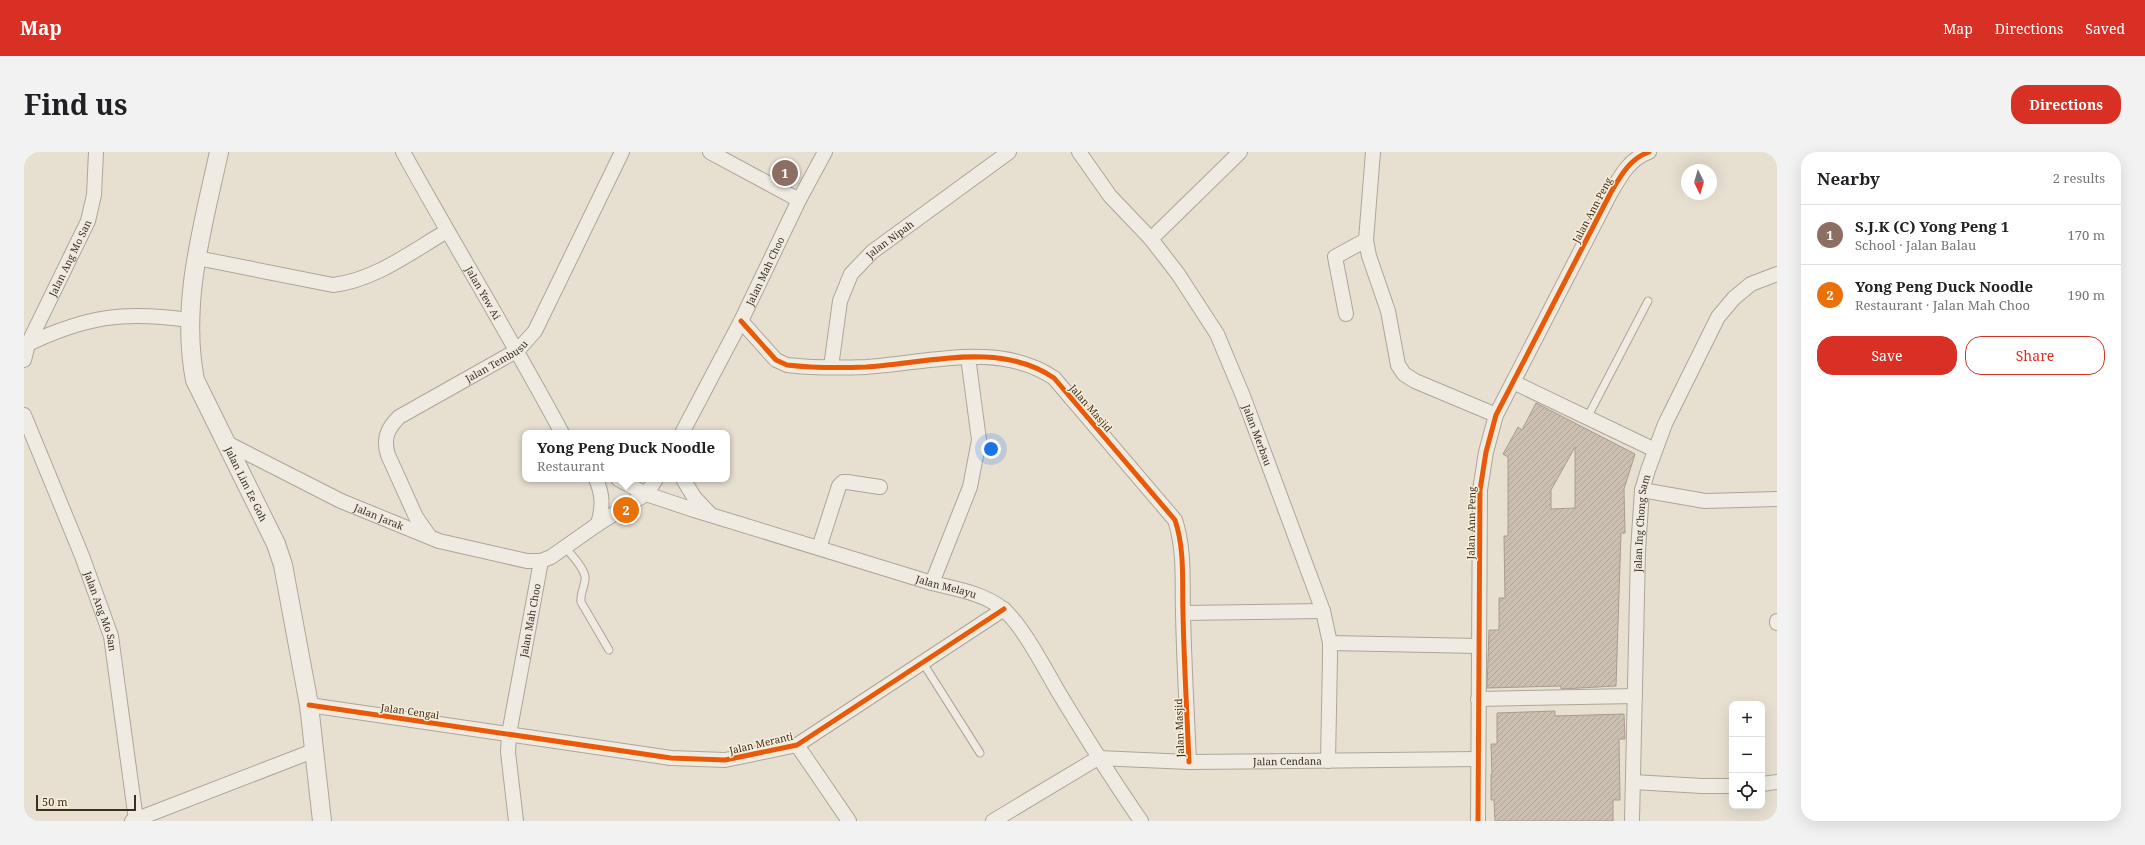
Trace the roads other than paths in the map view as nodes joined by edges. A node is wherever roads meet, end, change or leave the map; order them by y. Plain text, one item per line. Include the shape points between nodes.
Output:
1 (96, 152) edge
2 (219, 152) edge
3 (403, 152) edge
4 (622, 152) edge
5 (710, 152) edge
6 (825, 152) edge
7 (1009, 152) edge
8 (1078, 152) edge
9 (1240, 152) edge
10 (1373, 152) edge
11 (1649, 152) edge
12 (800, 200) junction
13 (447, 231) junction
14 (1150, 239) junction
15 (1366, 240) junction
16 (196, 258) junction
17 (1777, 274) edge
18 (1648, 301) dead end
19 (1346, 314) dead end
20 (189, 320) junction
21 (741, 321) junction
22 (28, 344) junction
23 (518, 350) junction
24 (968, 357) junction
25 (24, 360) edge
26 (831, 367) junction
27 (1513, 382) junction
28 (24, 415) edge
29 (1496, 415) junction
30 (1587, 418) junction
31 (560, 430) edge
32 (684, 430) edge
33 (27, 431) edge
34 (227, 443) junction
35 (1654, 450) junction
36 (597, 482) edge
37 (624, 482) edge
38 (654, 482) edge
39 (685, 482) edge
40 (880, 487) dead end
41 (1642, 490) junction
42 (646, 494) junction
43 (1777, 499) edge
44 (711, 515) junction
45 (598, 524) junction
46 (430, 537) junction
47 (565, 548) junction
48 (819, 548) junction
49 (541, 561) junction
50 (932, 583) junction
51 (1004, 610) junction
52 (1322, 611) junction
53 (1183, 613) junction
54 (1330, 643) junction
55 (1479, 646) junction
56 (609, 650) dead end
57 (923, 663) junction
58 (1635, 696) junction
59 (1478, 699) junction
60 (308, 704) junction
61 (509, 734) junction
62 (797, 745) junction
63 (313, 751) junction
64 (980, 754) dead end
65 (1098, 758) junction
66 (1478, 759) junction
67 (1328, 761) junction
68 (1189, 762) junction
69 (1633, 782) junction
70 (1777, 782) edge
71 (1765, 784) edge
72 (1729, 786) edge
73 (134, 820) edge
74 (322, 821) edge
75 (516, 821) edge
76 (849, 821) edge
77 (993, 821) edge
78 (1141, 821) edge
79 (1478, 821) edge
80 (1632, 821) edge

1 - 22 street, Jalan Ang Mo San via 94,195 88,221
2 - 16 street, Jalan Lim Ee Goh
3 - 13 street, Jalan Yew Ai
4 - 23 street, Jalan Tembusu via 549,305 535,331
5 - 12 street
6 - 12 street, Jalan Mah Choo
7 - 26 street, Jalan Nipah via 872,252 851,274 840,301
8 - 14 street, Jalan Merbau via 1110,196
9 - 14 street
10 - 15 street
11 - 27 street, Jalan Ann Peng via 1635,159 1626,168 1610,194
12 - 21 street, Jalan Mah Choo
13 - 16 street via 381,270 352,283 334,285
13 - 23 street, Jalan Yew Ai
14 - 52 street, Jalan Merbau via 1178,274 1217,334
15 - 19 street via 1335,257
15 - 29 street via 1374,273 1388,311 1398,365 1404,374
16 - 20 street, Jalan Lim Ee Goh
17 - 35 street, Jalan Ing Chong Sam via 1751,284 1734,298 1718,317
18 - 30 lane
20 - 22 street via 158,316 108,316 78,323
20 - 34 street, Jalan Lim Ee Goh via 190,355 195,380
21 - 26 street, Jalan Masjid via 776,360 787,365
21 - 32 street, Jalan Mah Choo
22 - 25 street, Jalan Ang Mo San
23 - 31 street, Jalan Yew Ai
23 - 46 street, Jalan Tembusu via 399,417 386,434 388,455 416,517
24 - 26 street, Jalan Masjid via 866,367
24 - 50 street via 979,440 970,487
24 - 53 street, Jalan Masjid via 1006,359 1040,369 1054,378 1165,507 1175,520 1180,535 1183,555
27 - 29 street, Jalan Ann Peng
27 - 30 street
28 - 33 street, Jalan Ang Mo San
29 - 55 street, Jalan Ann Peng via 1486,452 1480,490
30 - 35 street
33 - 73 street, Jalan Ang Mo San via 82,556 111,636
34 - 46 street, Jalan Jarak via 341,502
34 - 60 street, Jalan Lim Ee Goh via 276,544 283,565
35 - 41 street, Jalan Ing Chong Sam
36 - 45 street via 602,497
37 - 42 street
38 - 42 street
39 - 44 street via 694,497
40 - 48 street via 843,482 839,486
41 - 43 street via 1704,501
41 - 58 street, Jalan Ing Chong Sam
42 - 44 street, Jalan Melayu
42 - 45 street
44 - 48 street, Jalan Melayu
45 - 47 street
46 - 49 street, Jalan Jarak via 527,561
47 - 49 street
47 - 56 lane via 584,572 586,579 580,596 581,602
48 - 50 street, Jalan Melayu
49 - 61 street, Jalan Mah Choo
50 - 51 street, Jalan Melayu via 970,592 990,600
51 - 57 street, Jalan Meranti
51 - 65 street, Jalan Melayu via 1034,651
52 - 53 street
52 - 54 street, Jalan Merbau
53 - 68 street, Jalan Masjid
54 - 55 street
54 - 67 street, Jalan Merbau
55 - 59 street, Jalan Ann Peng
57 - 62 street, Jalan Meranti
57 - 64 lane
58 - 59 street
58 - 69 street, Jalan Ing Chong Sam
59 - 66 street, Jalan Ann Peng
60 - 61 street, Jalan Cengal
60 - 63 street, Jalan Lim Ee Goh
61 - 62 street, Jalan Meranti via 698,760 725,760
61 - 75 street, Jalan Mah Choo via 508,752
62 - 76 street
63 - 73 street
63 - 74 street, Jalan Lim Ee Goh
65 - 68 street, Jalan Cendana
65 - 77 street
65 - 78 street, Jalan Melayu
66 - 67 street, Jalan Cendana
66 - 79 street, Jalan Ann Peng
67 - 68 street, Jalan Cendana
69 - 72 street
69 - 80 street, Jalan Ing Chong Sam
70 - 71 street

